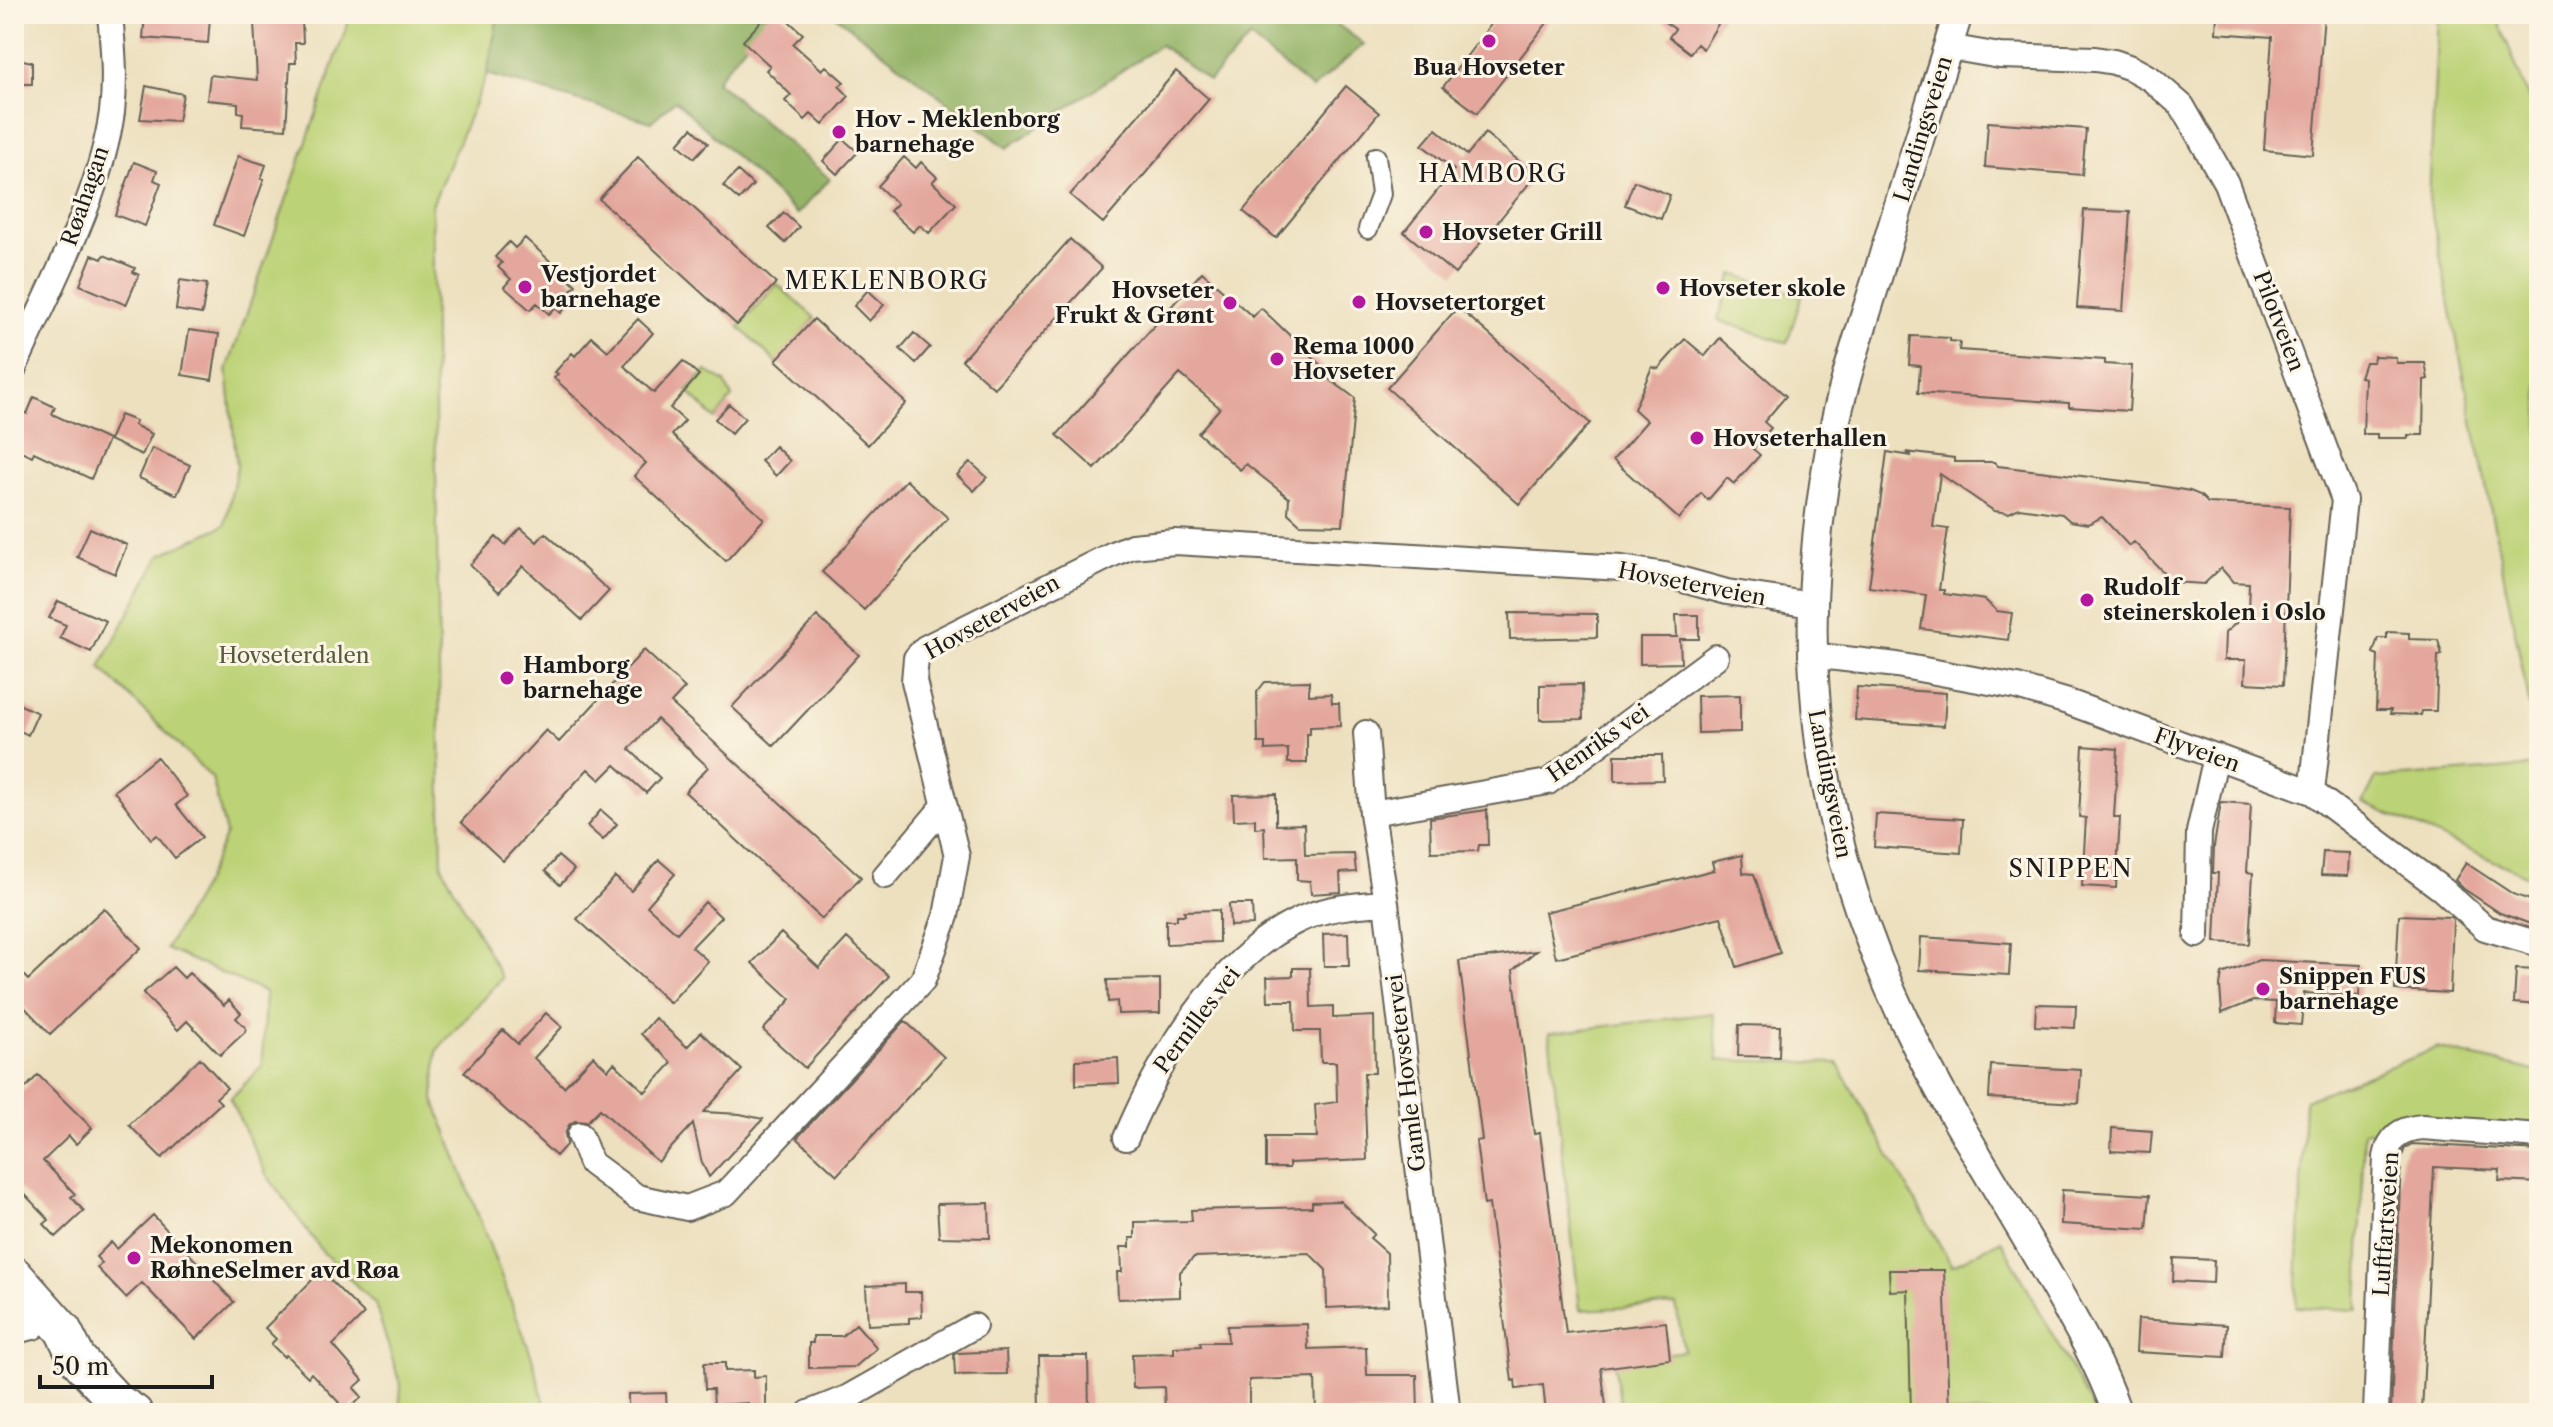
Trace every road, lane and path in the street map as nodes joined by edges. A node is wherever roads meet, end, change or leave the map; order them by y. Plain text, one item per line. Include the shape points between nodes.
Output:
1 (110, 14) edge
2 (1958, 14) edge
3 (1948, 47) junction
4 (1376, 157) dead end
5 (1368, 229) dead end
6 (16, 358) edge
7 (1812, 605) junction
8 (1811, 655) junction
9 (1716, 657) dead end
10 (1366, 733) dead end
11 (2216, 756) junction
12 (2312, 792) junction
13 (944, 806) junction
14 (1372, 813) junction
15 (885, 876) dead end
16 (1386, 903) junction
17 (2197, 935) dead end
18 (2539, 944) edge
19 (580, 1135) dead end
20 (2539, 1136) edge
21 (1126, 1138) dead end
22 (14, 1275) edge
23 (55, 1321) junction
24 (974, 1326) dead end
25 (14, 1331) edge
26 (131, 1408) edge
27 (809, 1413) edge
28 (1448, 1413) edge
29 (2117, 1413) edge
30 (2376, 1413) edge

1 - 6 street, Røahagan via 115,78 102,154 79,224
2 - 3 street, Landingsveien
3 - 7 street, Landingsveien via 1837,416 1820,504
3 - 12 street, Pilotveien via 2000,56 2095,59 2131,68 2182,106 2226,183 2344,500
4 - 5 street via 1381,194
7 - 8 street, Landingsveien
7 - 13 street, Hovseterveien via 1622,568 1175,542 1132,546 1006,605 925,648 916,658 914,681
8 - 11 street, Flyveien via 2017,687
8 - 29 street, Landingsveien via 1830,805 1874,951 1914,1041 2066,1305
9 - 14 street, Henriks vei via 1548,782
10 - 14 street, Gamle Hovsetervei
11 - 12 street, Flyveien
11 - 17 street via 2199,832
12 - 18 street, Flyveien via 2485,928
13 - 15 street
13 - 19 street, Hovseterveien via 957,856 946,916 923,980 726,1193 687,1208 637,1197 591,1163
14 - 16 street, Gamle Hovsetervei
16 - 21 street, Pernilles vei via 1313,914 1285,926 1253,950 1224,978 1174,1044
16 - 28 street, Gamle Hovsetervei
20 - 30 street, Luftfartsveien via 2422,1127 2407,1128 2389,1144
22 - 23 main road
23 - 25 street
23 - 26 main road via 77,1358
24 - 27 street via 847,1398

